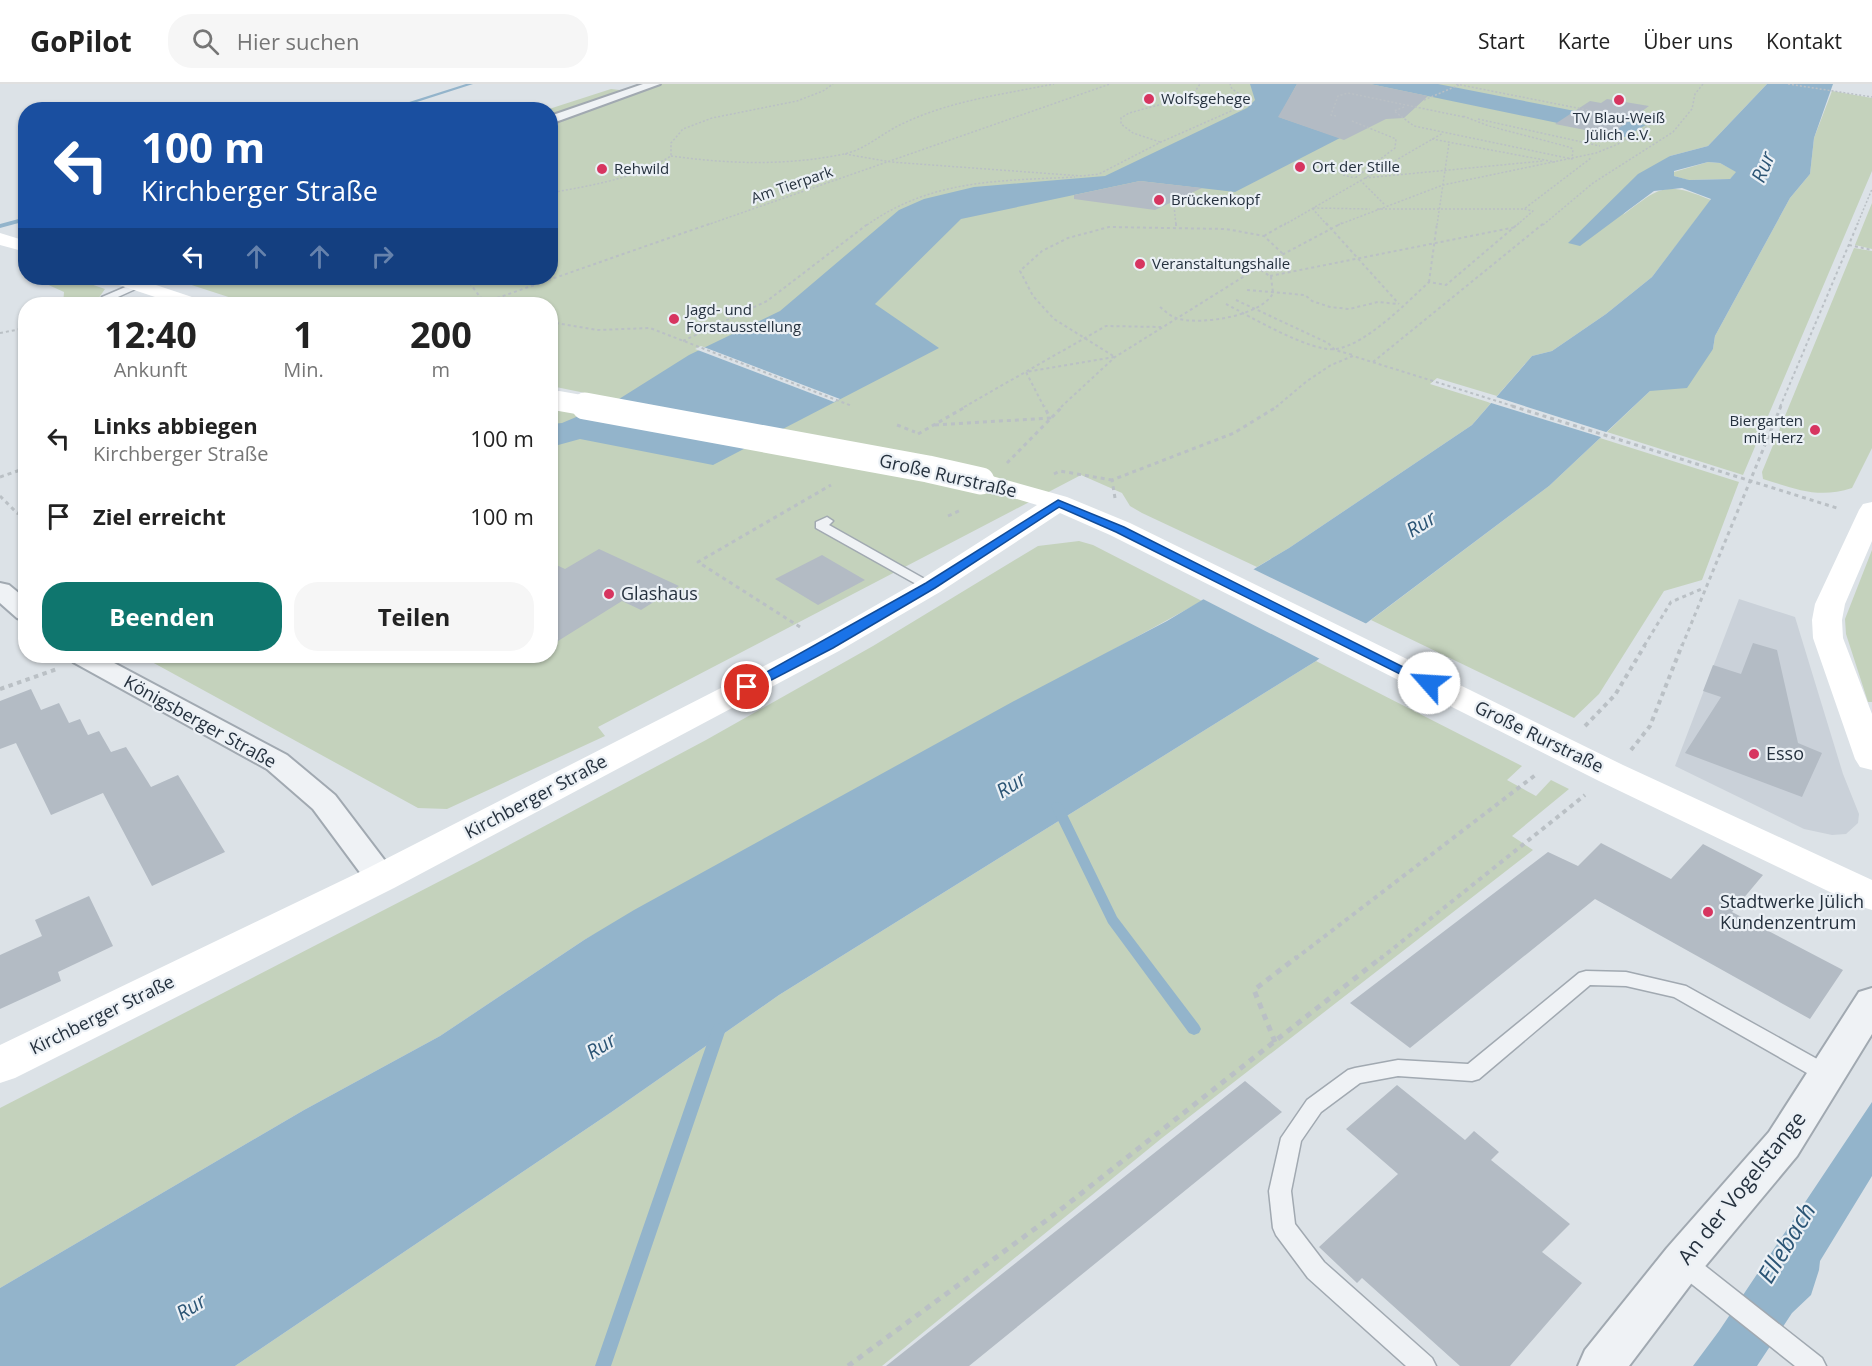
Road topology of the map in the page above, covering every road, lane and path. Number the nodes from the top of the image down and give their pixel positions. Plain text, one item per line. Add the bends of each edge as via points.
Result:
1 (654, 84) edge
2 (833, 84) edge
3 (1054, 84) edge
4 (1110, 84) edge
5 (1200, 84) edge
6 (1230, 84) edge
7 (1702, 84) edge
8 (1788, 84) edge
9 (1458, 85) edge
10 (1871, 96) edge
11 (1424, 100) dead end
12 (1404, 107) dead end
13 (1336, 116) dead end
14 (1463, 116) junction
15 (558, 117) edge
16 (1352, 121) dead end
17 (1444, 132) junction
18 (1431, 139) junction
19 (1161, 142) junction
20 (1613, 142) dead end
21 (1449, 143) junction
22 (1618, 144) junction
23 (1600, 146) dead end
24 (845, 154) junction
25 (671, 156) junction
26 (1591, 158) dead end
27 (1572, 159) junction
28 (1543, 161) junction
29 (891, 162) junction
30 (1561, 162) junction
31 (1297, 165) dead end
32 (1304, 166) dead end
33 (1444, 171) junction
34 (1343, 175) dead end
35 (1082, 176) junction
36 (1355, 178) junction
37 (1362, 179) junction
38 (1443, 185) junction
39 (1872, 189) edge
40 (558, 191) edge
41 (1384, 204) junction
42 (1174, 206) dead end
43 (1312, 208) junction
44 (1373, 209) junction
45 (1524, 209) junction
46 (1438, 210) junction
47 (1176, 226) junction
48 (1517, 227) junction
49 (1330, 228) junction
50 (1264, 236) junction
51 (0, 239) edge
52 (1435, 243) junction
53 (18, 245) edge
54 (1849, 245) junction
55 (1872, 250) edge
56 (1283, 254) junction
57 (1358, 258) junction
58 (1239, 265) dead end
59 (1259, 267) junction
60 (1270, 276) junction
61 (558, 277) edge
62 (1430, 282) junction
63 (137, 285) joint
64 (470, 285) edge
65 (535, 285) edge
66 (1247, 290) dead end
67 (1275, 291) junction
68 (108, 297) edge
69 (173, 297) edge
70 (480, 297) edge
71 (500, 297) edge
72 (1236, 300) dead end
73 (1226, 304) dead end
74 (1399, 304) junction
75 (1404, 305) junction
76 (1160, 307) dead end
77 (1254, 308) junction
78 (1242, 313) junction
79 (1175, 318) junction
80 (558, 324) edge
81 (18, 330) edge
82 (0, 333) edge
83 (683, 341) junction
84 (1335, 350) junction
85 (1353, 356) junction
86 (1115, 357) junction
87 (1373, 362) junction
88 (558, 401) edge
89 (852, 406) dead end
90 (1050, 418) junction
91 (897, 425) dead end
92 (935, 425) dead end
93 (919, 433) dead end
94 (18, 471) edge
95 (0, 477) edge
96 (986, 482) junction
97 (1750, 482) junction
98 (0, 496) edge
99 (1114, 498) dead end
100 (1058, 503) junction
101 (18, 513) edge
102 (1870, 514) edge
103 (827, 521) dead end
104 (930, 586) junction
105 (1705, 587) junction
106 (0, 590) edge
107 (18, 606) edge
108 (68, 663) edge
109 (95, 663) edge
110 (0, 689) edge
111 (1862, 708) edge
112 (1583, 728) dead end
113 (1872, 759) edge
114 (1538, 773) dead end
115 (1611, 773) junction
116 (381, 878) junction
117 (1872, 896) edge
118 (1872, 1002) edge
119 (1275, 1042) junction
120 (0, 1065) edge
121 (1828, 1075) junction
122 (1682, 1262) junction
123 (1808, 1360) edge
124 (848, 1366) edge
125 (1424, 1366) edge
126 (1601, 1366) edge

1 - 15 street
2 - 25 path via 797,101 712,118 683,129 670,143
3 - 24 path via 958,104 903,123 876,142
4 - 29 path, Am Tierpark
5 - 19 path via 1192,96 1121,118 1121,124 1133,133
6 - 19 path via 1249,100 1247,104
7 - 87 path via 1692,109 1673,132 1593,183
8 - 10 path
9 - 11 path
9 - 22 path via 1653,123
12 - 17 path via 1394,111 1414,126
13 - 14 path via 1331,115 1338,96 1348,93
14 - 23 path
14 - 27 path via 1569,147 1573,149
16 - 36 path via 1396,139 1395,148
17 - 18 path
17 - 27 path
18 - 21 path
18 - 37 path
19 - 35 path via 1099,174
20 - 22 path
21 - 28 path
21 - 33 path
22 - 27 path
24 - 25 path via 762,164
24 - 29 path
25 - 40 path via 656,167 618,180
26 - 45 path
27 - 30 path
28 - 30 path
28 - 33 path
29 - 35 path
29 - 61 path, Am Tierpark
30 - 38 path
31 - 32 path
33 - 37 path
33 - 38 path
34 - 36 path
35 - 83 path via 971,184 916,196 885,211 778,294 738,318
36 - 37 path
37 - 41 path
37 - 43 path
38 - 41 path
38 - 46 path
39 - 54 path
41 - 44 path
42 - 47 path
43 - 44 path
43 - 49 path
43 - 50 path
44 - 46 path
44 - 49 path
45 - 46 path
45 - 48 path via 1533,211
46 - 52 path
47 - 50 path
47 - 86 path via 1109,227 1068,238 1042,251 1020,271 1033,296 1054,319
48 - 52 path
48 - 62 path via 1446,285
49 - 56 path
49 - 57 path
50 - 56 path
51 - 53 main road
52 - 57 path
52 - 62 path
54 - 55 path
54 - 97 path
56 - 59 path
57 - 60 path
57 - 74 path
58 - 59 path
59 - 60 path
59 - 79 path
60 - 67 path
62 - 75 path
63 - 68 lane
63 - 69 main road
64 - 70 path
65 - 71 path, Am Tierpark
66 - 67 path
67 - 74 path via 1305,295 1330,307 1349,309 1378,302
67 - 77 path via 1266,303
72 - 77 path
73 - 78 path
74 - 75 path
75 - 84 path via 1369,332
76 - 79 path
77 - 78 path
77 - 84 path
78 - 79 path via 1203,319
78 - 84 path via 1316,347
79 - 86 path
80 - 83 path via 577,328 650,328
81 - 82 path
83 - 89 path
84 - 85 path
85 - 87 path
85 - 99 path via 1331,365 1283,403 1233,433 1112,480
86 - 90 path
86 - 90 path via 1026,372
87 - 97 path
88 - 96 main road, Große Rurstraße, bridge
90 - 92 path
90 - 96 path
91 - 93 path
94 - 95 path
96 - 100 main road, Große Rurstraße
97 - 102 path
97 - 105 path
98 - 101 path
100 - 104 main road, Kirchberger Straße
100 - 115 main road, Große Rurstraße via 1088,514
102 - 111 main road via 1830,604 1827,620 1828,638
103 - 104 lane via 820,525
104 - 116 main road, Kirchberger Straße via 828,645
105 - 112 path via 1671,602 1615,695
105 - 115 path via 1650,726
106 - 107 street
108 - 110 path
109 - 116 street, Königsberger Straße via 277,762 324,802
111 - 113 main road
114 - 119 path via 1254,990
115 - 117 main road, Große Rurstraße
115 - 119 path
116 - 120 main road, Kirchberger Straße
118 - 121 street, An der Vogelstange
119 - 124 path via 1054,1214
121 - 122 street, An der Vogelstange via 1783,1144
121 - 125 lane via 1679,991 1626,979 1586,978 1472,1073 1398,1068 1355,1076 1314,1106 1291,1138 1280,1191 1284,1228 1316,1270
122 - 123 lane
122 - 126 street, An der Vogelstange

